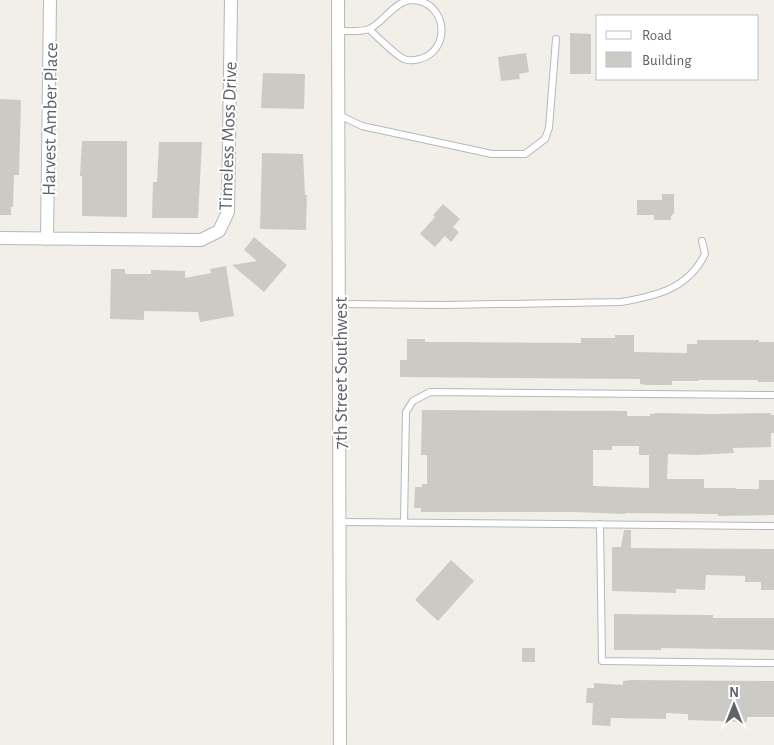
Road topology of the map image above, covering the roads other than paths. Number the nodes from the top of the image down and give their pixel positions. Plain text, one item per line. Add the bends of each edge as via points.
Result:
1 (50, 0) edge
2 (231, 0) edge
3 (338, 0) edge
4 (369, 29) junction
5 (338, 31) junction
6 (556, 39) dead end
7 (339, 115) junction
8 (0, 238) edge
9 (47, 239) junction
10 (702, 240) dead end
11 (340, 304) junction
12 (774, 395) edge
13 (340, 522) junction
14 (404, 522) junction
15 (600, 524) junction
16 (774, 526) edge
17 (774, 663) edge
18 (340, 745) edge

1 - 9 street, Harvest Amber Place
2 - 9 street, Timeless Moss Drive via 228,212 219,230 201,240
3 - 5 street, 7th Street Southwest
4 - 4 lane via 402,3 413,0 430,6 439,16 442,30 440,42 429,56 405,59
4 - 5 lane
5 - 7 street, 7th Street Southwest
6 - 7 lane via 549,128 545,139 525,154 492,154 362,126
7 - 11 street, 7th Street Southwest
8 - 9 street, Timeless Moss Drive
10 - 11 lane via 705,254 699,266 676,287 648,298 621,302
11 - 13 street, 7th Street Southwest
12 - 14 lane via 430,392 414,401 406,412
13 - 14 lane
13 - 18 street, 7th Street Southwest
14 - 15 lane
15 - 16 lane
15 - 17 lane via 602,661

